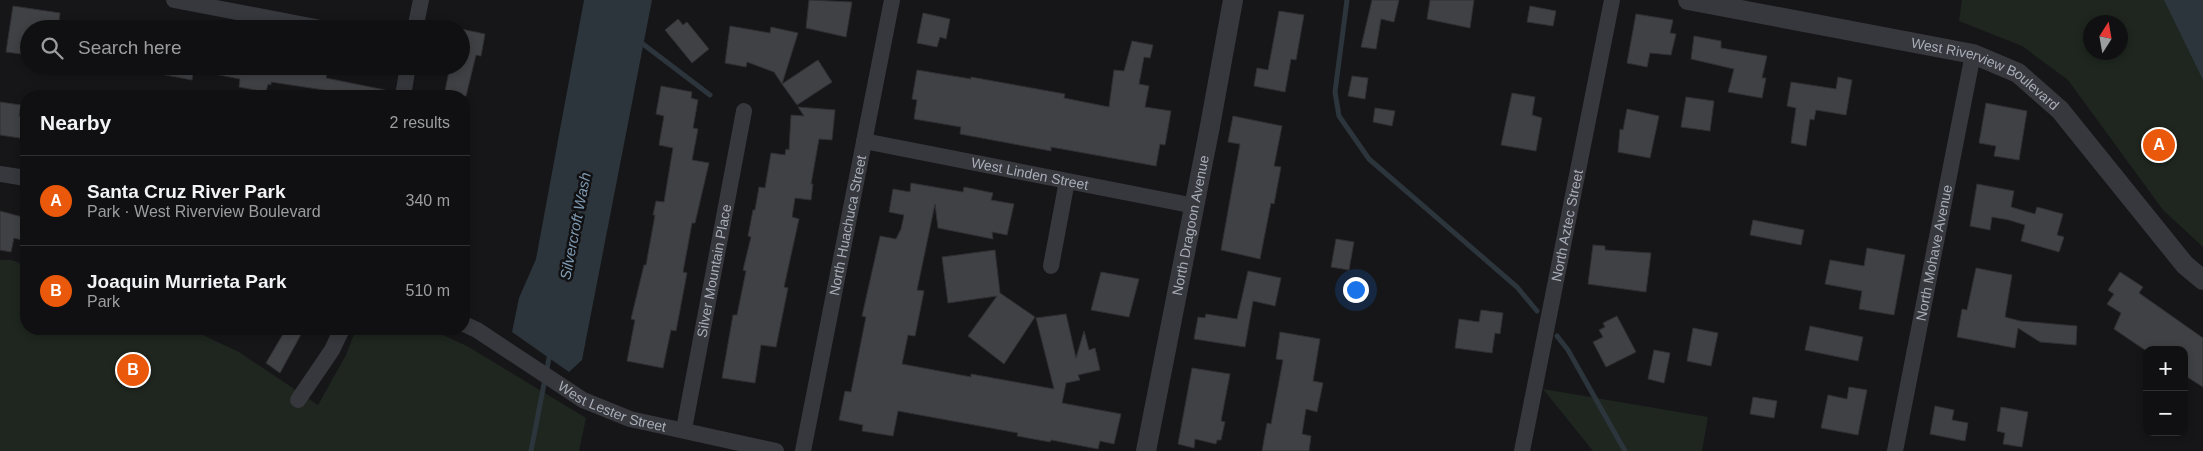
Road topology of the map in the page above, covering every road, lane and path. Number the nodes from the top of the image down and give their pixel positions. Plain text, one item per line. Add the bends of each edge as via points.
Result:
1 (174, 0) edge
2 (420, 0) edge
3 (892, 0) edge
4 (1233, 0) edge
5 (1612, 0) edge
6 (1688, 0) edge
7 (279, 20) edge
8 (417, 20) edge
9 (1973, 54) junction
10 (406, 75) edge
11 (404, 90) edge
12 (744, 111) dead end
13 (864, 141) junction
14 (0, 174) edge
15 (20, 177) edge
16 (1067, 181) junction
17 (1195, 206) junction
18 (1051, 266) dead end
19 (2203, 280) edge
20 (470, 327) edge
21 (339, 335) edge
22 (298, 400) dead end
23 (684, 429) junction
24 (776, 451) edge
25 (804, 451) edge
26 (1146, 451) edge
27 (1522, 451) edge
28 (1895, 451) edge

1 - 7 street
2 - 8 street
3 - 13 street, North Huachuca Street
4 - 17 street, North Dragoon Avenue
5 - 27 street, North Aztec Street
6 - 9 street, West Riverview Boulevard
9 - 19 street, West Riverview Boulevard via 2018,73 2060,110 2185,265
9 - 28 street, North Mohave Avenue
10 - 11 street
12 - 23 street, Silver Mountain Place
13 - 16 street, West Linden Street
13 - 25 street, North Huachuca Street
14 - 15 street
16 - 17 street, West Linden Street
16 - 18 street
17 - 26 street, North Dragoon Avenue
20 - 23 street, West Lester Street via 583,400 630,419
21 - 22 street
23 - 24 street, West Lester Street

